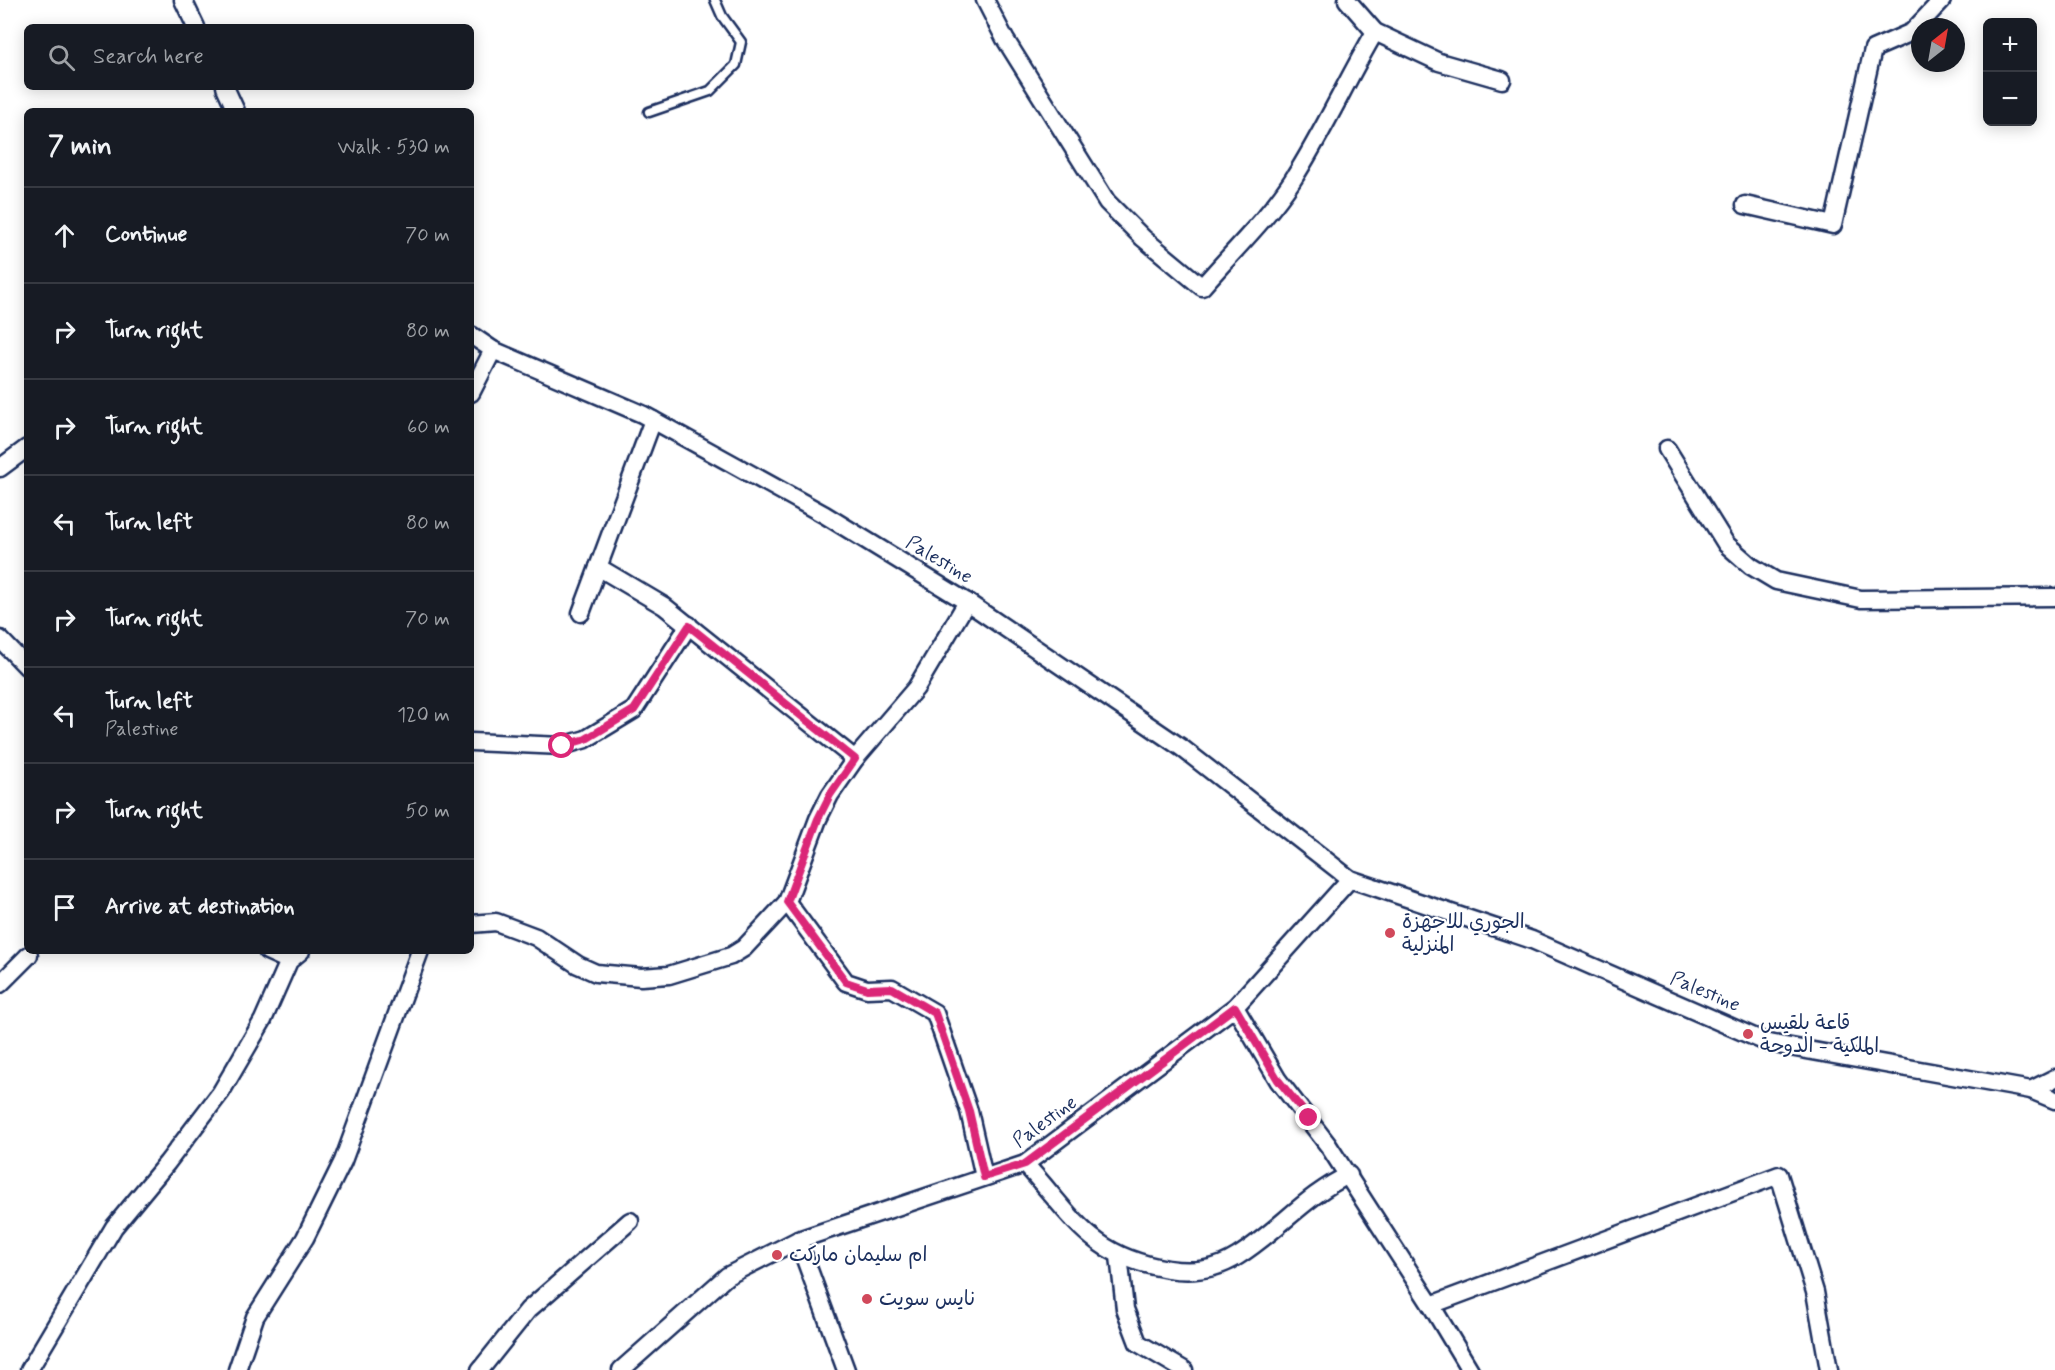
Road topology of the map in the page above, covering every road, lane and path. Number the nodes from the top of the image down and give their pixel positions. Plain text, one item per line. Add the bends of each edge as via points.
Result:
1 (183, 0) edge
2 (715, 0) edge
3 (986, 0) edge
4 (1347, 0) edge
5 (1942, 0) edge
6 (195, 24) edge
7 (1375, 32) junction
8 (1502, 80) dead end
9 (226, 90) edge
10 (235, 108) edge
11 (649, 112) dead end
12 (1745, 205) dead end
13 (474, 337) edge
14 (493, 350) junction
15 (474, 387) edge
16 (653, 420) junction
17 (1667, 449) dead end
18 (24, 450) edge
19 (0, 468) edge
20 (598, 567) junction
21 (2055, 597) edge
22 (967, 602) junction
23 (581, 613) dead end
24 (689, 626) junction
25 (0, 639) edge
26 (24, 664) edge
27 (474, 742) edge
28 (855, 759) junction
29 (1350, 879) junction
30 (787, 902) junction
31 (474, 924) edge
32 (419, 954) edge
33 (29, 955) dead end
34 (295, 956) edge
35 (0, 984) edge
36 (1235, 1007) junction
37 (2055, 1078) edge
38 (2031, 1090) junction
39 (2055, 1100) edge
40 (1025, 1164) junction
41 (1349, 1175) junction
42 (984, 1177) junction
43 (630, 1221) dead end
44 (798, 1240) junction
45 (1119, 1256) junction
46 (1431, 1305) junction
47 (29, 1370) edge
48 (237, 1370) edge
49 (480, 1370) edge
50 (621, 1370) edge
51 (846, 1370) edge
52 (1184, 1370) edge
53 (1470, 1370) edge
54 (1829, 1370) edge

1 - 6 street
2 - 11 lane via 741,42 736,65 710,91
3 - 7 street via 1005,39 1107,202 1202,287 1291,182
4 - 7 street
5 - 12 street via 1912,32 1873,49 1833,225
7 - 8 street via 1440,62
9 - 10 street
13 - 14 street, Palestine
14 - 15 street
14 - 16 street, Palestine
16 - 20 street
16 - 22 street, Palestine via 825,515
17 - 21 street via 1726,543 1751,566 1776,581 1861,599
18 - 19 street
20 - 23 street
20 - 24 street via 664,606
22 - 28 street via 916,688
22 - 29 street, Palestine via 1182,748
24 - 27 street via 634,710 586,739 562,746
24 - 28 street
25 - 26 street
28 - 30 street via 818,819
29 - 36 street, Palestine
29 - 38 street, Palestine via 1532,940 1768,1043
30 - 31 street via 744,948 731,956 669,975 641,977 596,973 536,937 496,922
30 - 42 street via 846,982 867,989 892,988 935,1013 969,1111
32 - 48 street via 343,1161 305,1238 255,1317
33 - 35 street
34 - 47 street via 221,1092 114,1227
36 - 40 street, Palestine
36 - 41 street via 1278,1080
37 - 38 street
38 - 39 street, Palestine
40 - 42 street, Palestine
40 - 45 street via 1066,1215
41 - 45 street via 1331,1184 1237,1257 1215,1267 1194,1272
41 - 46 street
42 - 44 street, Palestine
43 - 49 street via 528,1310
44 - 50 street, Palestine via 727,1276
44 - 51 street
45 - 52 street via 1125,1309 1138,1343
46 - 53 street
46 - 54 street via 1779,1175 1815,1292

